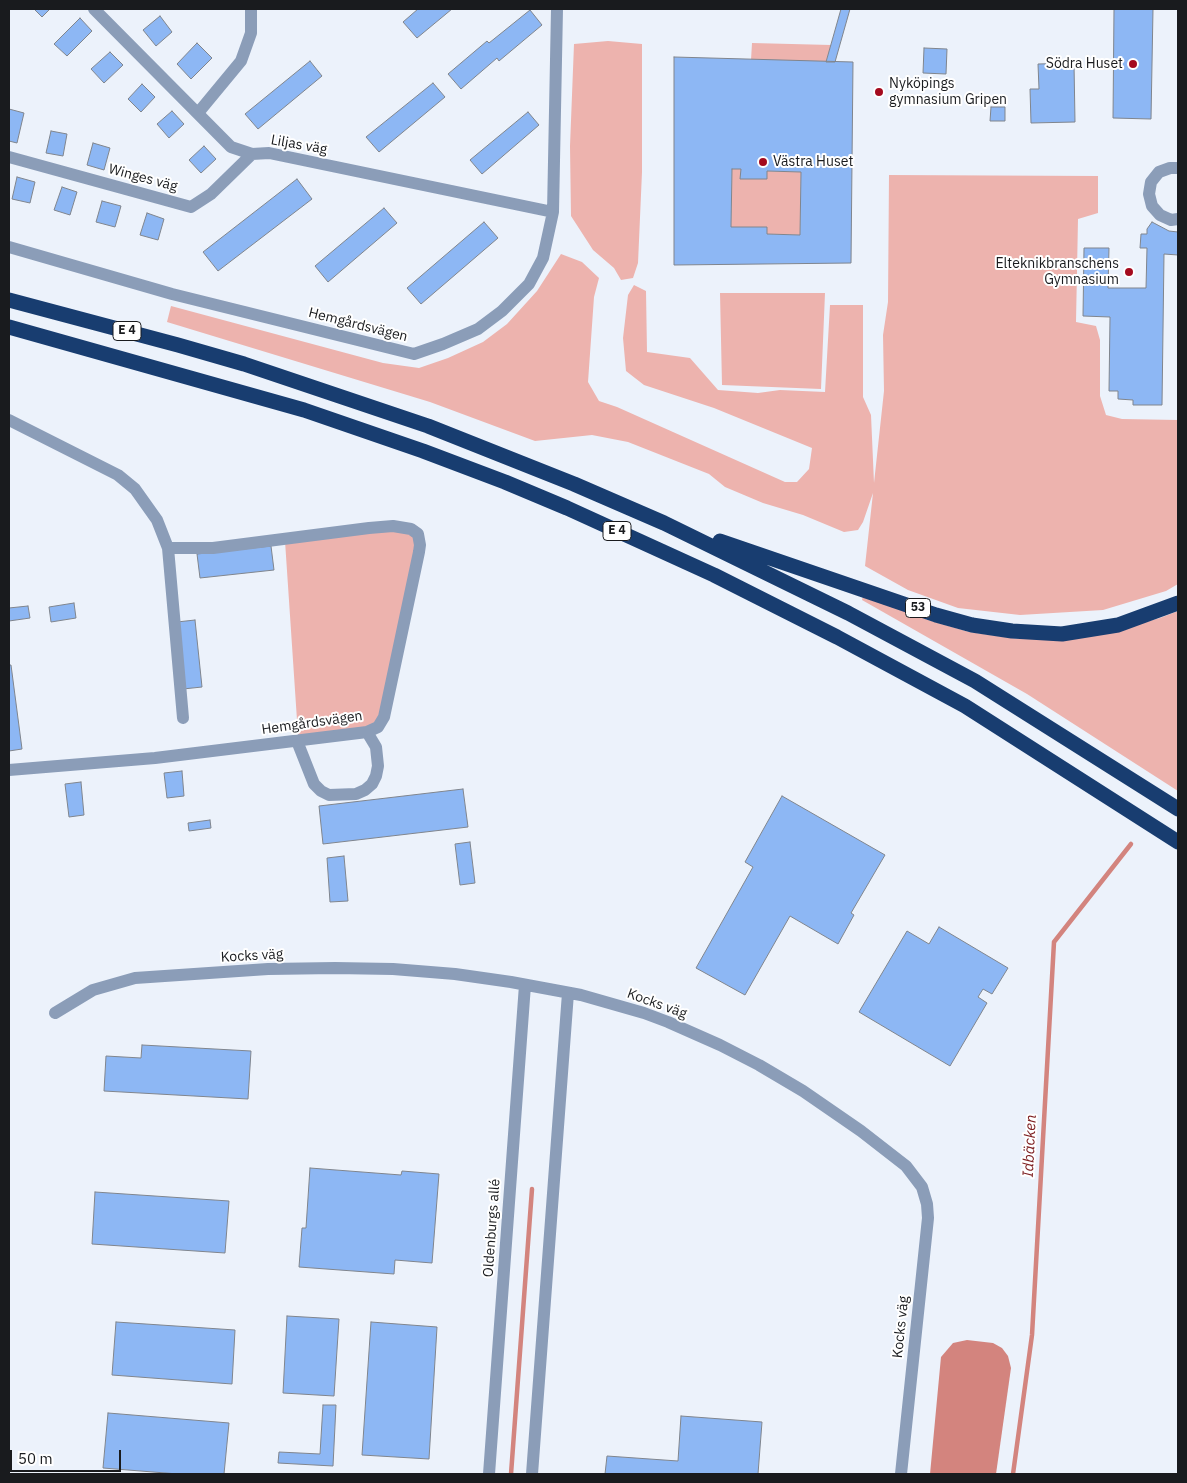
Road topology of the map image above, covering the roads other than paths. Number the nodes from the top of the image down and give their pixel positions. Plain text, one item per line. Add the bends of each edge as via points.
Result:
1 (94, 9) edge
2 (250, 9) edge
3 (557, 9) edge
4 (198, 113) junction
5 (252, 154) junction
6 (9, 157) edge
7 (1178, 168) edge
8 (553, 212) junction
9 (1178, 220) edge
10 (9, 247) edge
11 (9, 300) edge
12 (9, 327) edge
13 (9, 420) edge
14 (664, 523) junction
15 (168, 548) junction
16 (1178, 603) edge
17 (183, 718) dead end
18 (367, 732) junction
19 (298, 740) junction
20 (9, 770) edge
21 (1178, 809) edge
22 (1178, 842) edge
23 (525, 984) junction
24 (568, 993) junction
25 (55, 1013) dead end
26 (489, 1474) edge
27 (532, 1474) edge
28 (901, 1474) edge

1 - 4 street, Liljas väg
2 - 4 street via 251,33 241,62
3 - 8 street, Hemgårdsvägen
4 - 5 street, Liljas väg via 231,147
5 - 6 street, Winges väg via 211,194 191,207
5 - 8 street, Liljas väg via 269,154
7 - 9 street via 1159,172 1151,182 1148,194 1160,215
8 - 10 street, Hemgårdsvägen via 543,258 529,284 478,329 414,354 172,294
11 - 14 highway, E 4 via 178,344 428,426 515,459
12 - 22 highway, E 4 via 304,410 423,451 566,508 714,575 965,706
13 - 15 street via 118,475 135,489 157,520
14 - 16 highway, 53 via 972,625 1062,634 1118,624
14 - 21 highway, E 4 via 848,613 975,681
15 - 17 street
15 - 18 street, Hemgårdsvägen via 213,548 393,526 411,529 418,534 419,552 384,717 378,727
18 - 19 street, Hemgårdsvägen
18 - 19 street via 376,747 378,766 372,784 356,794 320,791 314,784
19 - 20 street, Hemgårdsvägen via 155,758
23 - 24 street, Kocks väg
23 - 25 street, Kocks väg via 393,969 268,969 135,978 93,990
23 - 26 street, Oldenburgs allé
24 - 27 street
24 - 28 street, Kocks väg via 652,1016 759,1065 861,1131 906,1166 915,1177 922,1188 928,1218

